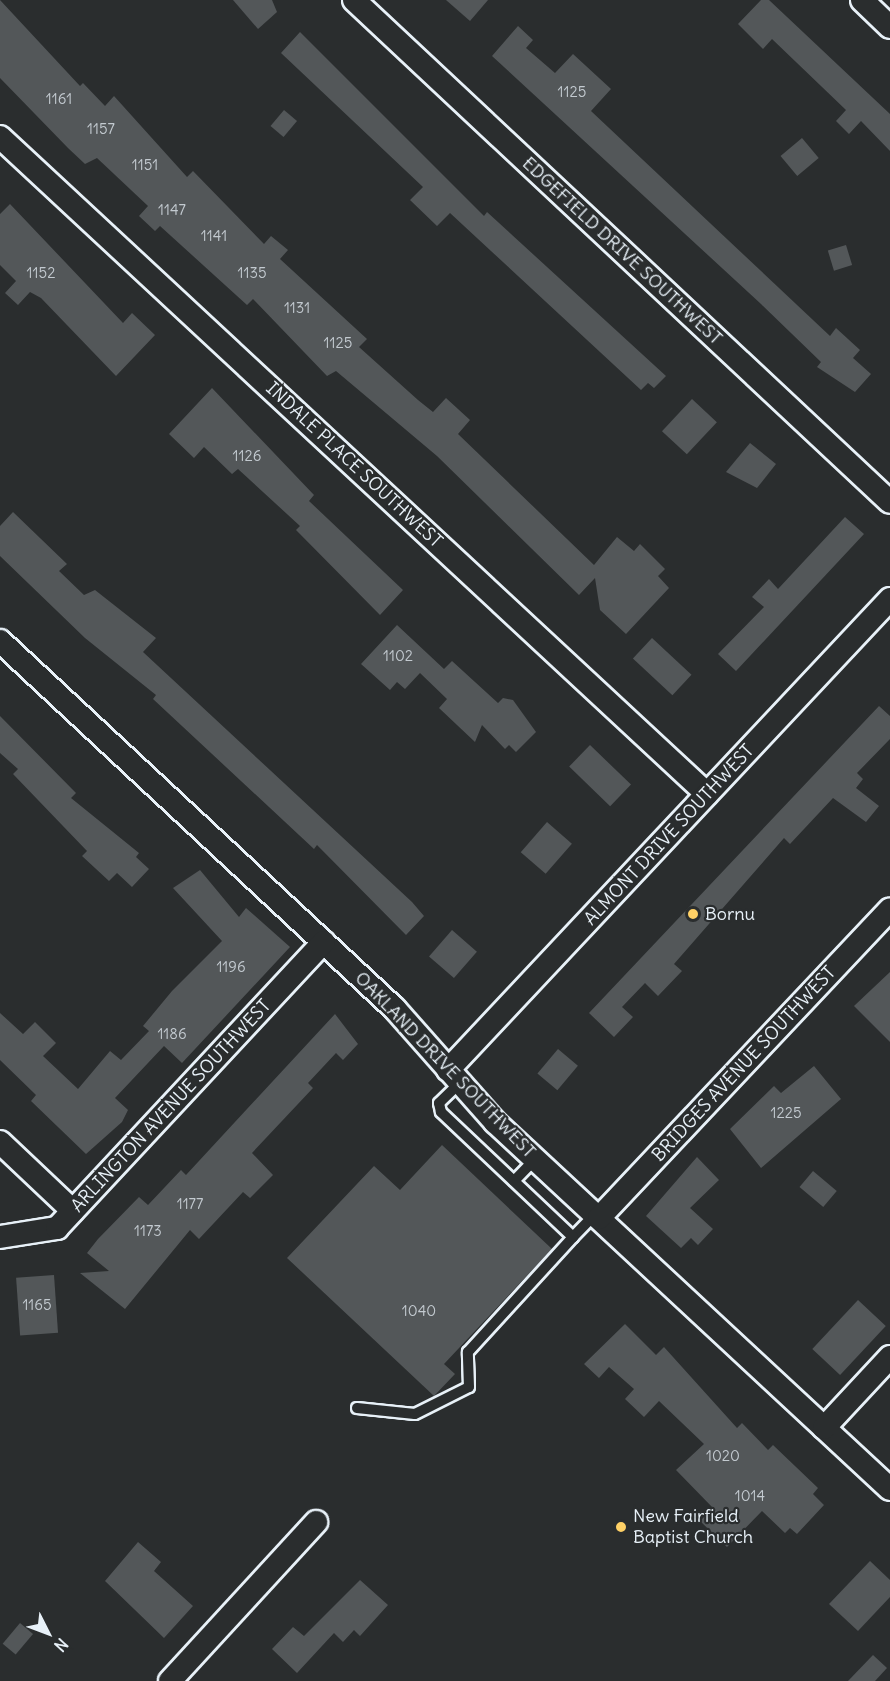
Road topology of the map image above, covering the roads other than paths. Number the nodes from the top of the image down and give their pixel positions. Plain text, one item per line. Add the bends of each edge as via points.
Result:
1 (354, 0) edge
2 (862, 0) edge
3 (890, 27) edge
4 (0, 137) edge
5 (890, 501) edge
6 (890, 599) edge
7 (0, 641) edge
8 (707, 794) junction
9 (890, 909) edge
10 (324, 942) junction
11 (454, 1076) junction
12 (0, 1142) edge
13 (535, 1159) junction
14 (514, 1181) junction
15 (73, 1211) junction
16 (596, 1217) junction
17 (0, 1237) edge
18 (573, 1237) junction
19 (890, 1357) edge
20 (357, 1408) dead end
21 (824, 1428) junction
22 (890, 1489) edge
23 (316, 1522) dead end
24 (170, 1681) edge

1 - 5 street, EDGEFIELD DRIVE SOUTHWEST
2 - 3 street
4 - 8 street, INDALE PLACE SOUTHWEST
6 - 8 street, ALMONT DRIVE SOUTHWEST
7 - 10 street, OAKLAND DRIVE SOUTHWEST
8 - 11 street, ALMONT DRIVE SOUTHWEST
9 - 16 street, BRIDGES AVENUE SOUTHWEST
10 - 11 street, OAKLAND DRIVE SOUTHWEST via 395,1009
10 - 15 street, ARLINGTON AVENUE SOUTHWEST
11 - 13 street, OAKLAND DRIVE SOUTHWEST
11 - 14 lane via 440,1103 441,1112
12 - 15 street
13 - 14 lane
13 - 16 street, OAKLAND DRIVE SOUTHWEST
14 - 18 lane
15 - 17 street, ARLINGTON AVENUE SOUTHWEST via 57,1228 39,1234
16 - 18 lane
16 - 21 street, OAKLAND DRIVE SOUTHWEST
18 - 20 lane via 468,1352 469,1387 415,1414
19 - 21 street
21 - 22 street, OAKLAND DRIVE SOUTHWEST
23 - 24 street

